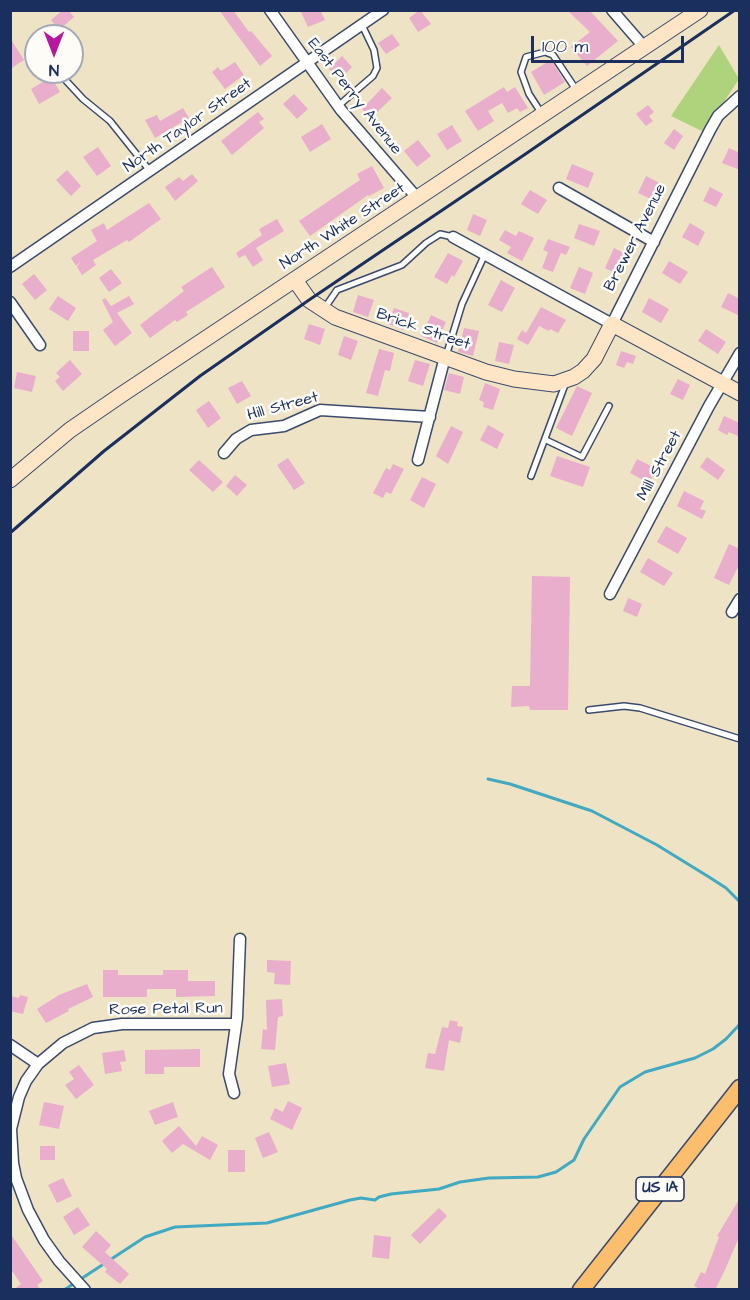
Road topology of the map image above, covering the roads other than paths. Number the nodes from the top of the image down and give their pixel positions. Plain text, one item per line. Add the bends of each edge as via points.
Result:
1 (270, 10) edge
2 (383, 10) edge
3 (612, 10) edge
4 (700, 10) edge
5 (362, 25) junction
6 (645, 48) junction
7 (306, 63) junction
8 (69, 84) edge
9 (578, 93) junction
10 (740, 96) edge
11 (338, 106) junction
12 (544, 116) junction
13 (150, 171) junction
14 (559, 188) dead end
15 (418, 200) junction
16 (453, 237) joint
17 (654, 242) junction
18 (485, 254) junction
19 (10, 267) edge
20 (295, 280) junction
21 (10, 303) edge
22 (323, 310) junction
23 (612, 324) junction
24 (40, 345) dead end
25 (740, 353) edge
26 (445, 357) junction
27 (561, 382) junction
28 (722, 384) junction
29 (740, 393) edge
30 (609, 406) dead end
31 (430, 417) junction
32 (546, 440) junction
33 (224, 453) dead end
34 (418, 460) dead end
35 (531, 476) dead end
36 (10, 480) edge
37 (610, 594) dead end
38 (740, 599) edge
39 (732, 612) dead end
40 (589, 710) dead end
41 (740, 739) edge
42 (240, 939) dead end
43 (236, 1024) junction
44 (10, 1045) edge
45 (38, 1064) junction
46 (740, 1088) edge
47 (234, 1093) dead end
48 (85, 1290) edge
49 (581, 1290) edge

1 - 7 street, East Perry Avenue
2 - 5 street, North Taylor Street
3 - 6 street
4 - 6 main road, North White Street
5 - 7 street, North Taylor Street
5 - 11 lane via 374,50 377,68
6 - 9 main road, North White Street
7 - 11 street, East Perry Avenue
7 - 13 street, North Taylor Street
8 - 13 lane via 110,121
9 - 12 main road, North White Street
9 - 12 lane via 553,55 545,52 526,57 521,72 529,94
10 - 17 street, Brewer Avenue via 718,116
11 - 15 street, East Perry Avenue
12 - 15 main road, North White Street
13 - 19 street, North Taylor Street
14 - 17 street
15 - 20 main road, North White Street
16 - 18 street
16 - 22 lane via 440,234 402,265 337,290
17 - 23 street, Brewer Avenue
18 - 23 street
18 - 26 lane via 462,304
20 - 22 main road, Brick Street via 309,300
20 - 36 main road, North White Street via 70,430
21 - 24 street
22 - 26 main road, Brick Street via 357,327
23 - 27 main road, Brewer Avenue via 594,359 583,371
23 - 28 main road
25 - 28 street, Mill Street
26 - 27 main road, Brick Street via 514,380
26 - 31 street
27 - 32 lane
28 - 29 main road
28 - 37 street, Mill Street
30 - 32 lane via 582,457
31 - 33 street, Hill Street via 320,410 284,426 251,430
31 - 34 street
32 - 35 lane
38 - 39 street
40 - 41 lane via 640,708
42 - 43 street
43 - 45 street, Rose Petal Run via 122,1024 93,1028 63,1043
43 - 47 street via 229,1074
44 - 45 street
45 - 48 street, Rose Petal Run via 26,1081 14,1112 13,1163 24,1202 39,1233
46 - 49 main road, US 1A

